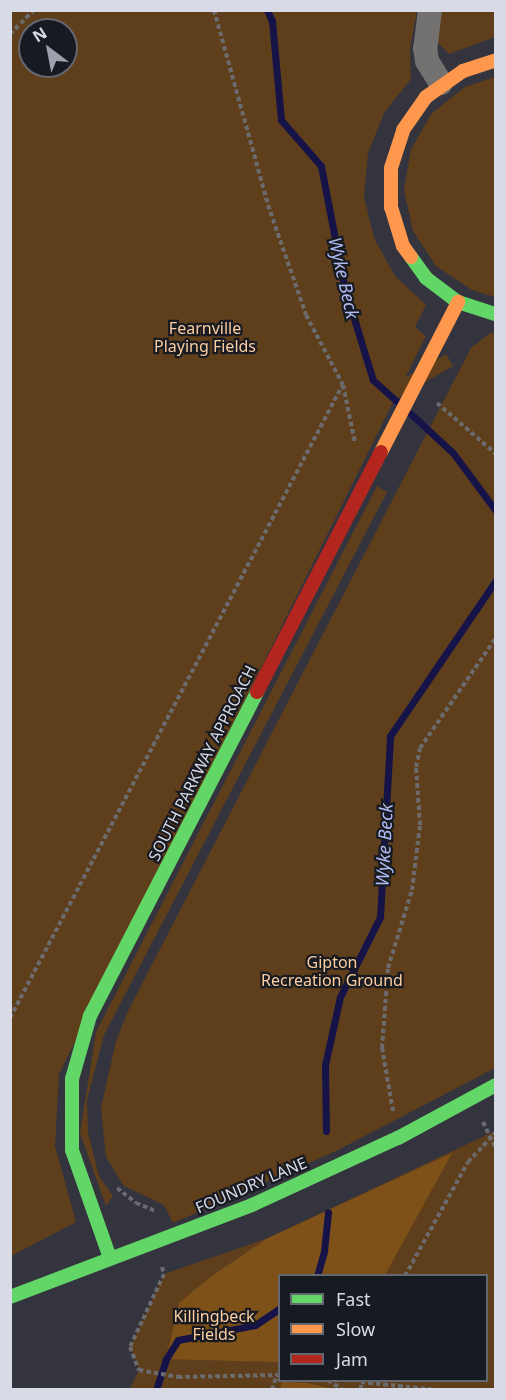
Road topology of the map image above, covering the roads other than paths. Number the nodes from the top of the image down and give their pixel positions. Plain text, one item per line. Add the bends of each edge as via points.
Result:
1 (430, 10) edge
2 (495, 60) edge
3 (441, 83) junction
4 (458, 302) junction
5 (495, 314) edge
6 (495, 1085) edge
7 (110, 1258) junction
8 (10, 1297) edge

1 - 3 street via 425,48 427,61
2 - 3 street
3 - 4 street via 403,130 391,168 391,207 403,246 426,278
4 - 5 street
4 - 7 street, SOUTH PARKWAY APPROACH via 90,1016 72,1079 72,1150
6 - 7 street, FOUNDRY LANE via 398,1138 252,1205
7 - 8 street, FOUNDRY LANE

